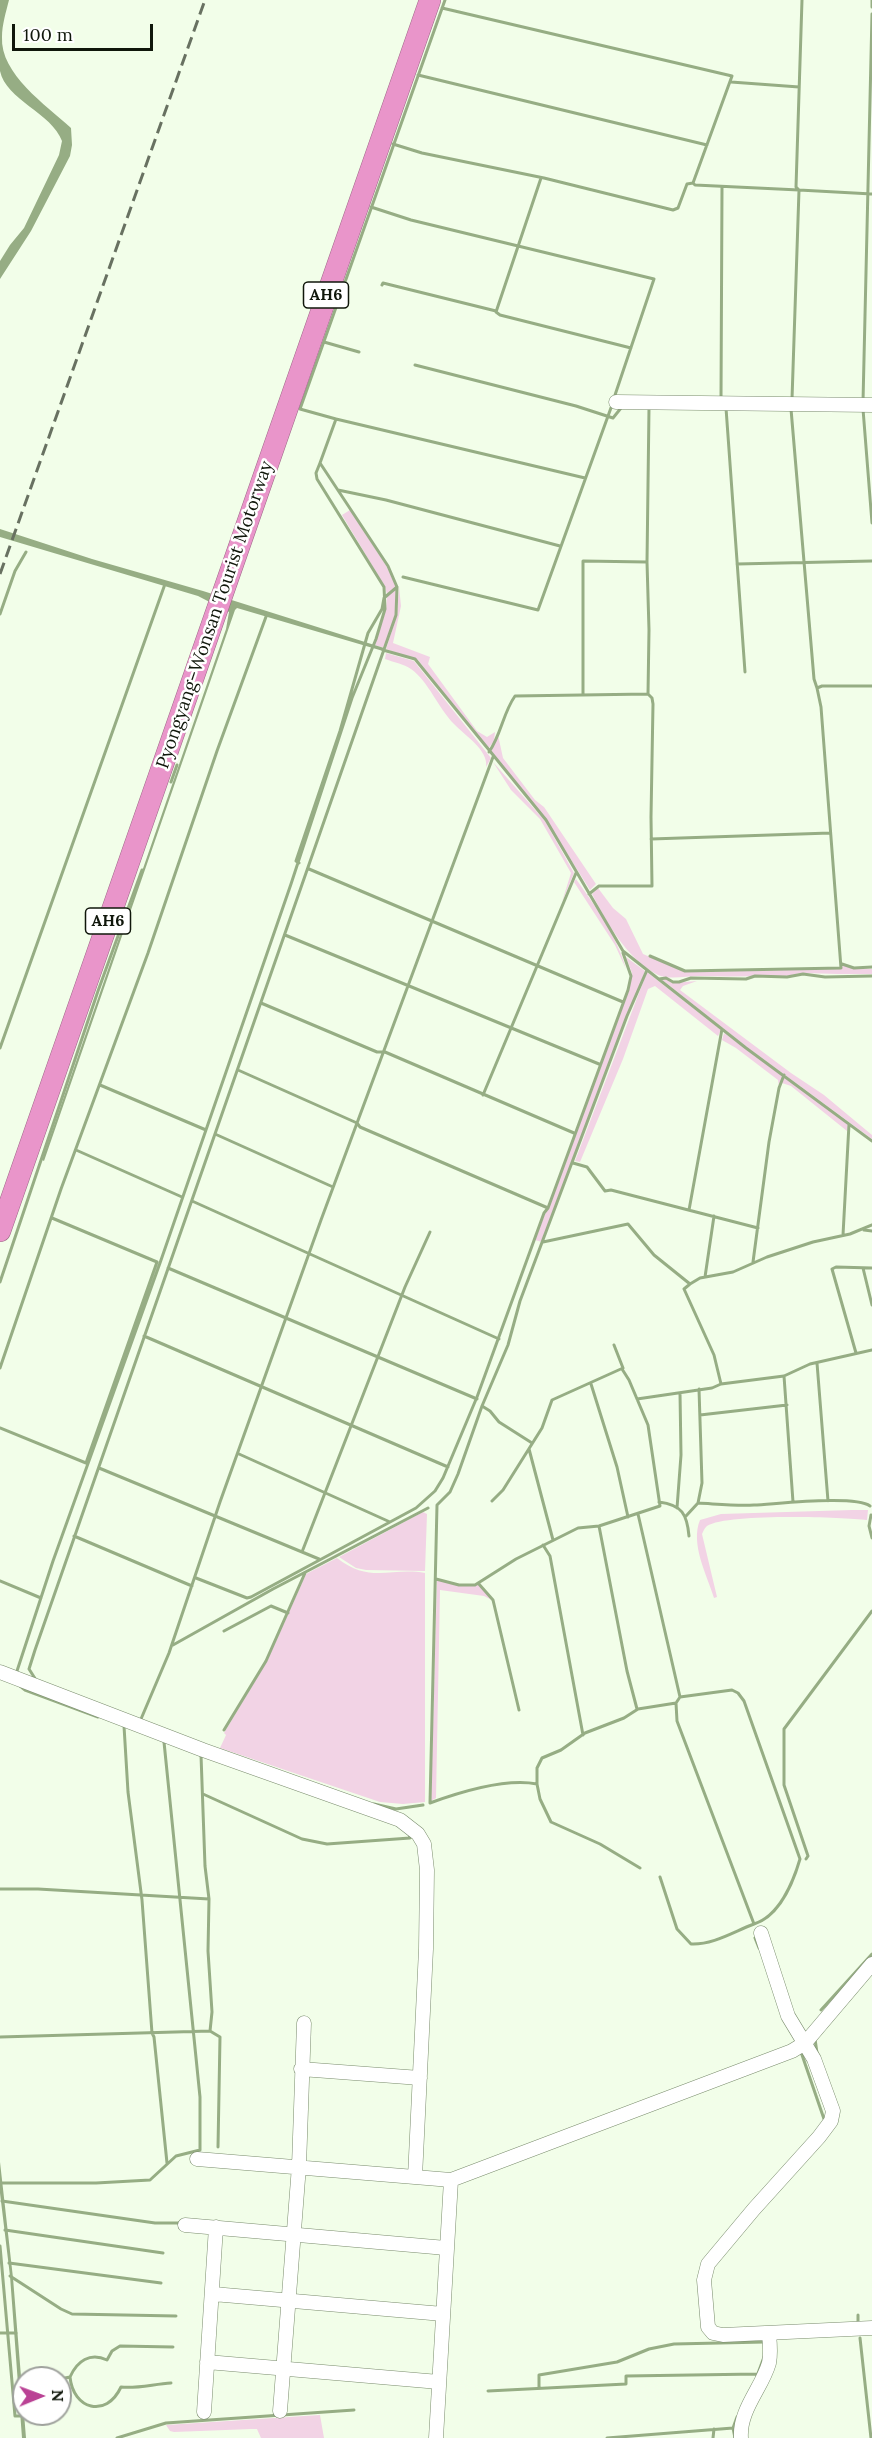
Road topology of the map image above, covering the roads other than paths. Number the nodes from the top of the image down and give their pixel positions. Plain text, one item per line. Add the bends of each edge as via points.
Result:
1 (420, 0) edge
2 (430, 0) edge
3 (616, 402) dead end
4 (872, 405) edge
5 (219, 589) junction
6 (212, 611) junction
7 (0, 1196) edge
8 (0, 1231) edge
9 (0, 1672) edge
10 (761, 1933) dead end
11 (872, 1964) edge
12 (304, 2023) dead end
13 (805, 2043) junction
14 (301, 2069) junction
15 (420, 2078) junction
16 (197, 2159) dead end
17 (299, 2166) junction
18 (415, 2177) junction
19 (451, 2180) junction
20 (185, 2225) dead end
21 (216, 2227) junction
22 (293, 2234) junction
23 (446, 2248) junction
24 (213, 2294) junction
25 (288, 2300) junction
26 (442, 2314) junction
27 (872, 2328) edge
28 (769, 2334) junction
29 (207, 2362) junction
30 (283, 2368) junction
31 (439, 2382) junction
32 (280, 2410) dead end
33 (204, 2412) dead end
34 (436, 2438) edge
35 (741, 2438) edge

1 - 5 highway
2 - 5 highway, Pyongyang–Wonsan Tourist Motorway / AH6
3 - 4 street
5 - 6 highway, Pyongyang–Wonsan Tourist Motorway / AH6
6 - 7 highway
6 - 8 highway, Pyongyang–Wonsan Tourist Motorway / AH6
9 - 15 street via 410,1826 423,1844 427,1870
10 - 13 street via 788,2016
11 - 13 street
12 - 14 street
13 - 19 street
13 - 28 street via 833,2111 831,2121 708,2264 704,2280 710,2331 718,2335
14 - 15 street
14 - 17 street
15 - 18 street
16 - 17 street
17 - 18 street
17 - 22 street
18 - 19 street
19 - 23 street
20 - 21 street
21 - 22 street
21 - 24 street
22 - 23 street
22 - 25 street
23 - 26 street
24 - 25 street
24 - 29 street
25 - 26 street
25 - 30 street
26 - 31 street
27 - 28 street
28 - 35 street via 768,2366 742,2421
29 - 30 street
29 - 33 street
30 - 31 street
30 - 32 street
31 - 34 street

